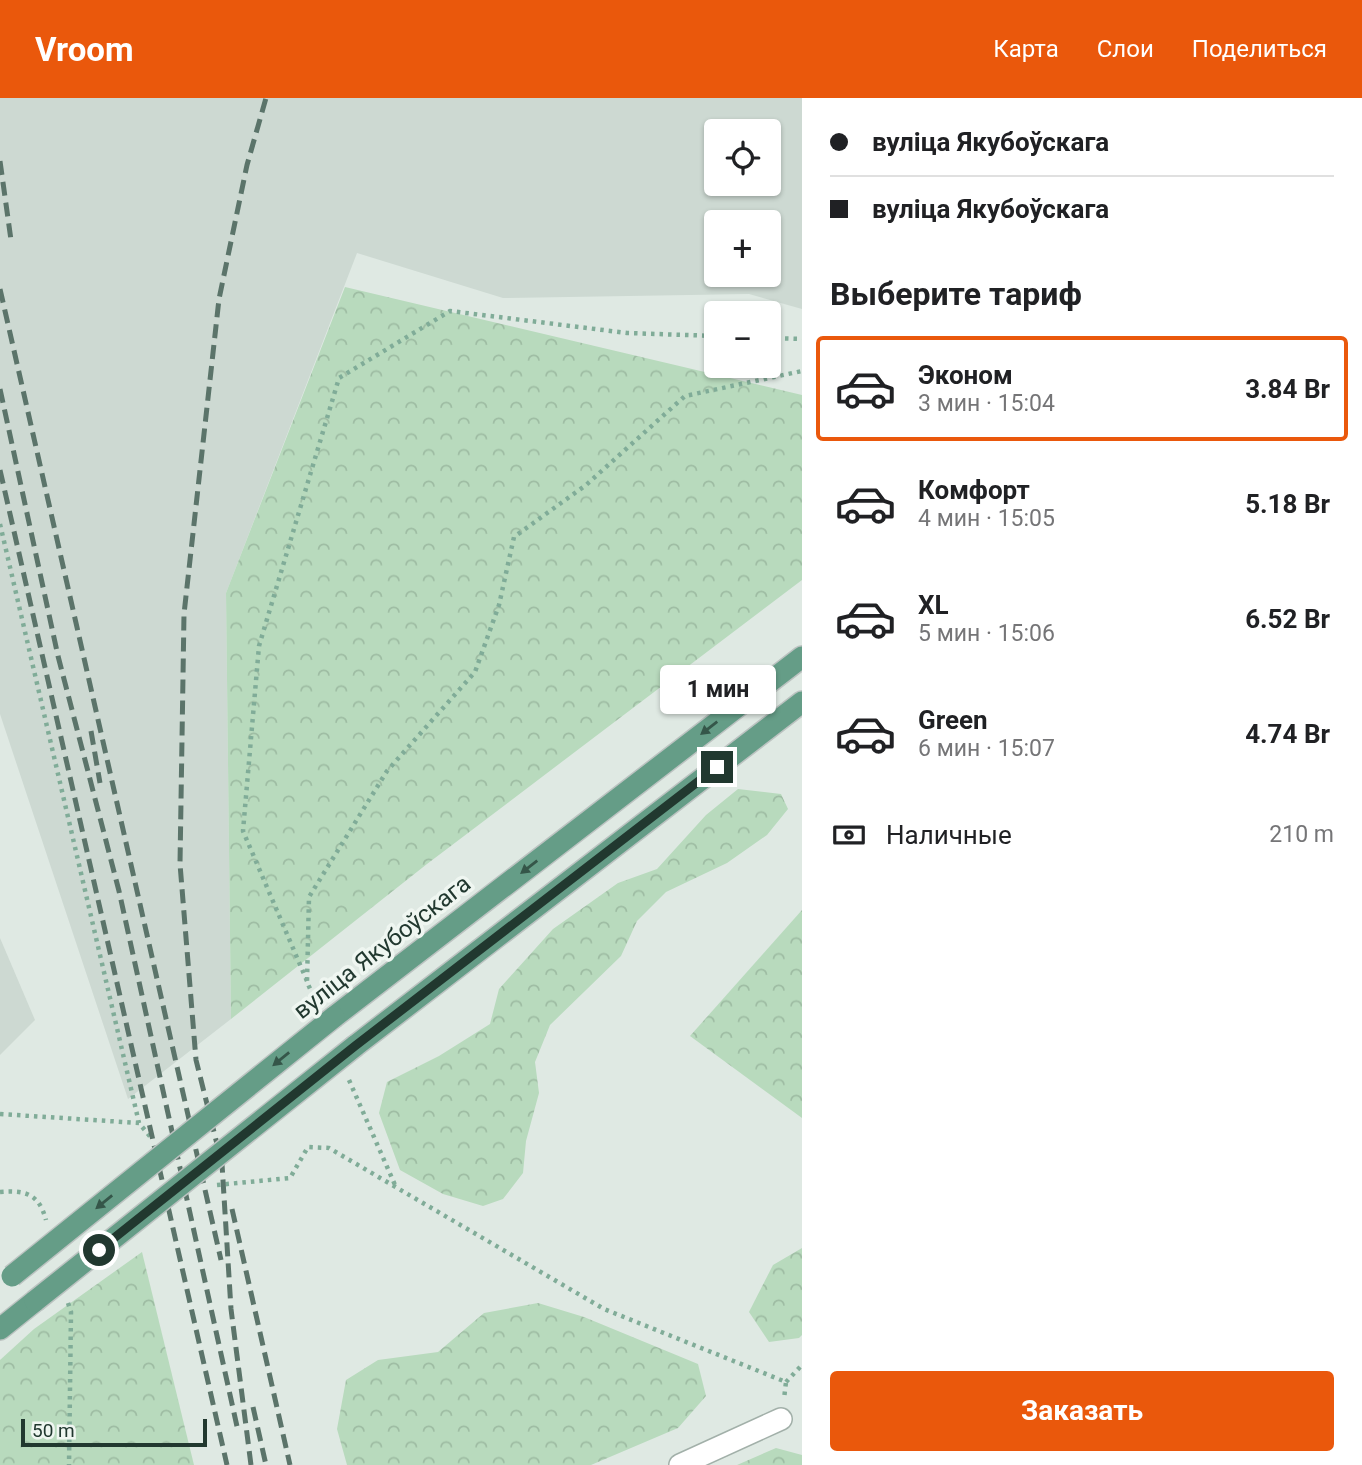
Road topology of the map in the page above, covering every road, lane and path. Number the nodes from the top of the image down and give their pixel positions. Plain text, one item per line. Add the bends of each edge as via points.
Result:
1 (704, 336) edge
2 (781, 338) edge
3 (802, 339) edge
4 (802, 371) edge
5 (0, 524) edge
6 (802, 657) edge
7 (802, 702) edge
8 (307, 982) junction
9 (326, 1012) junction
10 (345, 1071) dead end
11 (139, 1122) dead end
12 (308, 1147) dead end
13 (395, 1185) junction
14 (6, 1280) edge
15 (0, 1329) edge
16 (802, 1365) edge
17 (786, 1382) junction
18 (781, 1419) joint
19 (680, 1465) edge

1 - 8 path via 627,333 450,311 339,378 259,646 243,831
2 - 3 path
4 - 8 path via 685,396 586,485 514,537 499,605 475,672 387,771 309,897
5 - 11 path
6 -> 9 main road, вуліца Якубоўскага
7 - 15 main road, bridge via 355,1046
8 - 9 path
9 -> 14 main road, вуліца Якубоўскага, bridge
10 - 13 path
12 - 13 path via 329,1148
13 - 17 path via 604,1309
16 - 17 path
17 - 18 path
18 - 19 street

